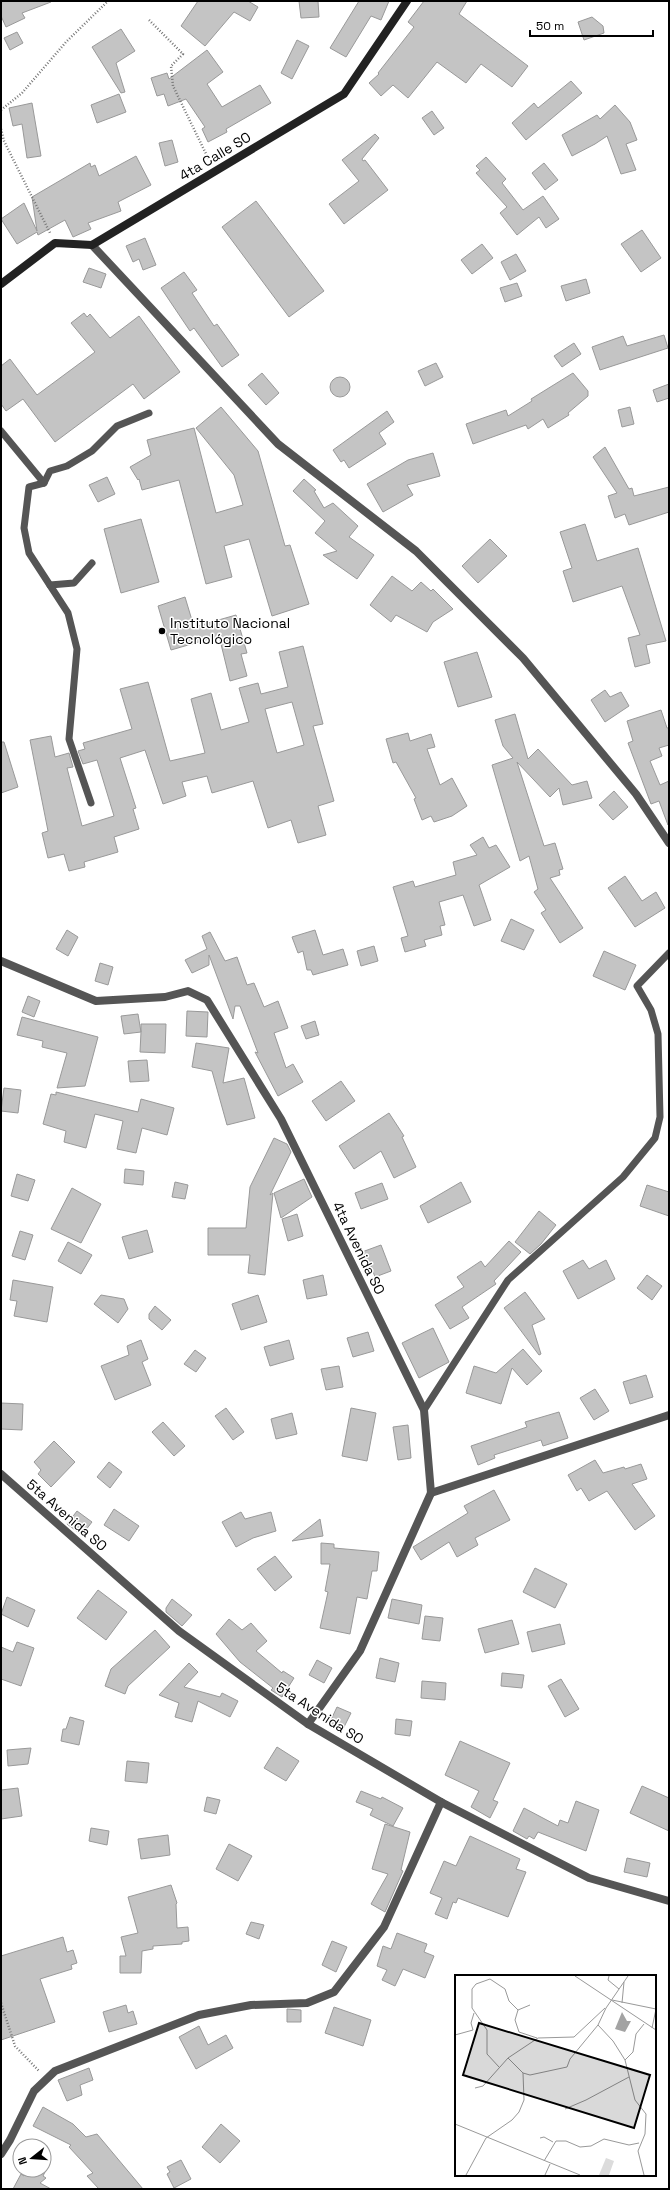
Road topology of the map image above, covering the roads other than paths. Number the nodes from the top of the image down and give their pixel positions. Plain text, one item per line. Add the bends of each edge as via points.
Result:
1 (407, 1) edge
2 (92, 245) junction
3 (1, 284) edge
4 (149, 413) dead end
5 (1, 430) edge
6 (44, 483) junction
7 (92, 563) dead end
8 (50, 585) junction
9 (91, 803) dead end
10 (669, 843) edge
11 (669, 952) edge
12 (1, 962) edge
13 (424, 1410) junction
14 (669, 1415) edge
15 (1, 1474) edge
16 (431, 1493) junction
17 (308, 1724) junction
18 (441, 1802) junction
19 (669, 1901) edge
20 (1, 2154) edge

1 - 2 street, 4ta Calle SO via 344,94
2 - 3 street via 55,244
2 - 10 street via 278,444 416,551 523,658 636,794
4 - 6 lane via 117,426 92,451 67,466 50,471
5 - 6 lane
6 - 8 lane via 29,487 24,528 29,553
7 - 8 lane via 74,583
8 - 9 lane via 68,613 77,650 70,739
11 - 13 lane via 637,986 651,1010 658,1034 660,1117 655,1138 623,1177 508,1280
12 - 13 street, 4ta Avenida SO via 96,1002 166,997 188,992 207,1000 281,1119
13 - 16 street, 4ta Avenida SO
14 - 16 street
15 - 17 street, 5ta Avenida SO via 179,1631
16 - 17 street via 360,1651
17 - 18 street, 5ta Avenida SO
18 - 19 street, 5ta Avenida SO via 589,1878
18 - 20 street via 384,1927 334,1992 307,2003 251,2005 199,2015 55,2071 34,2091

